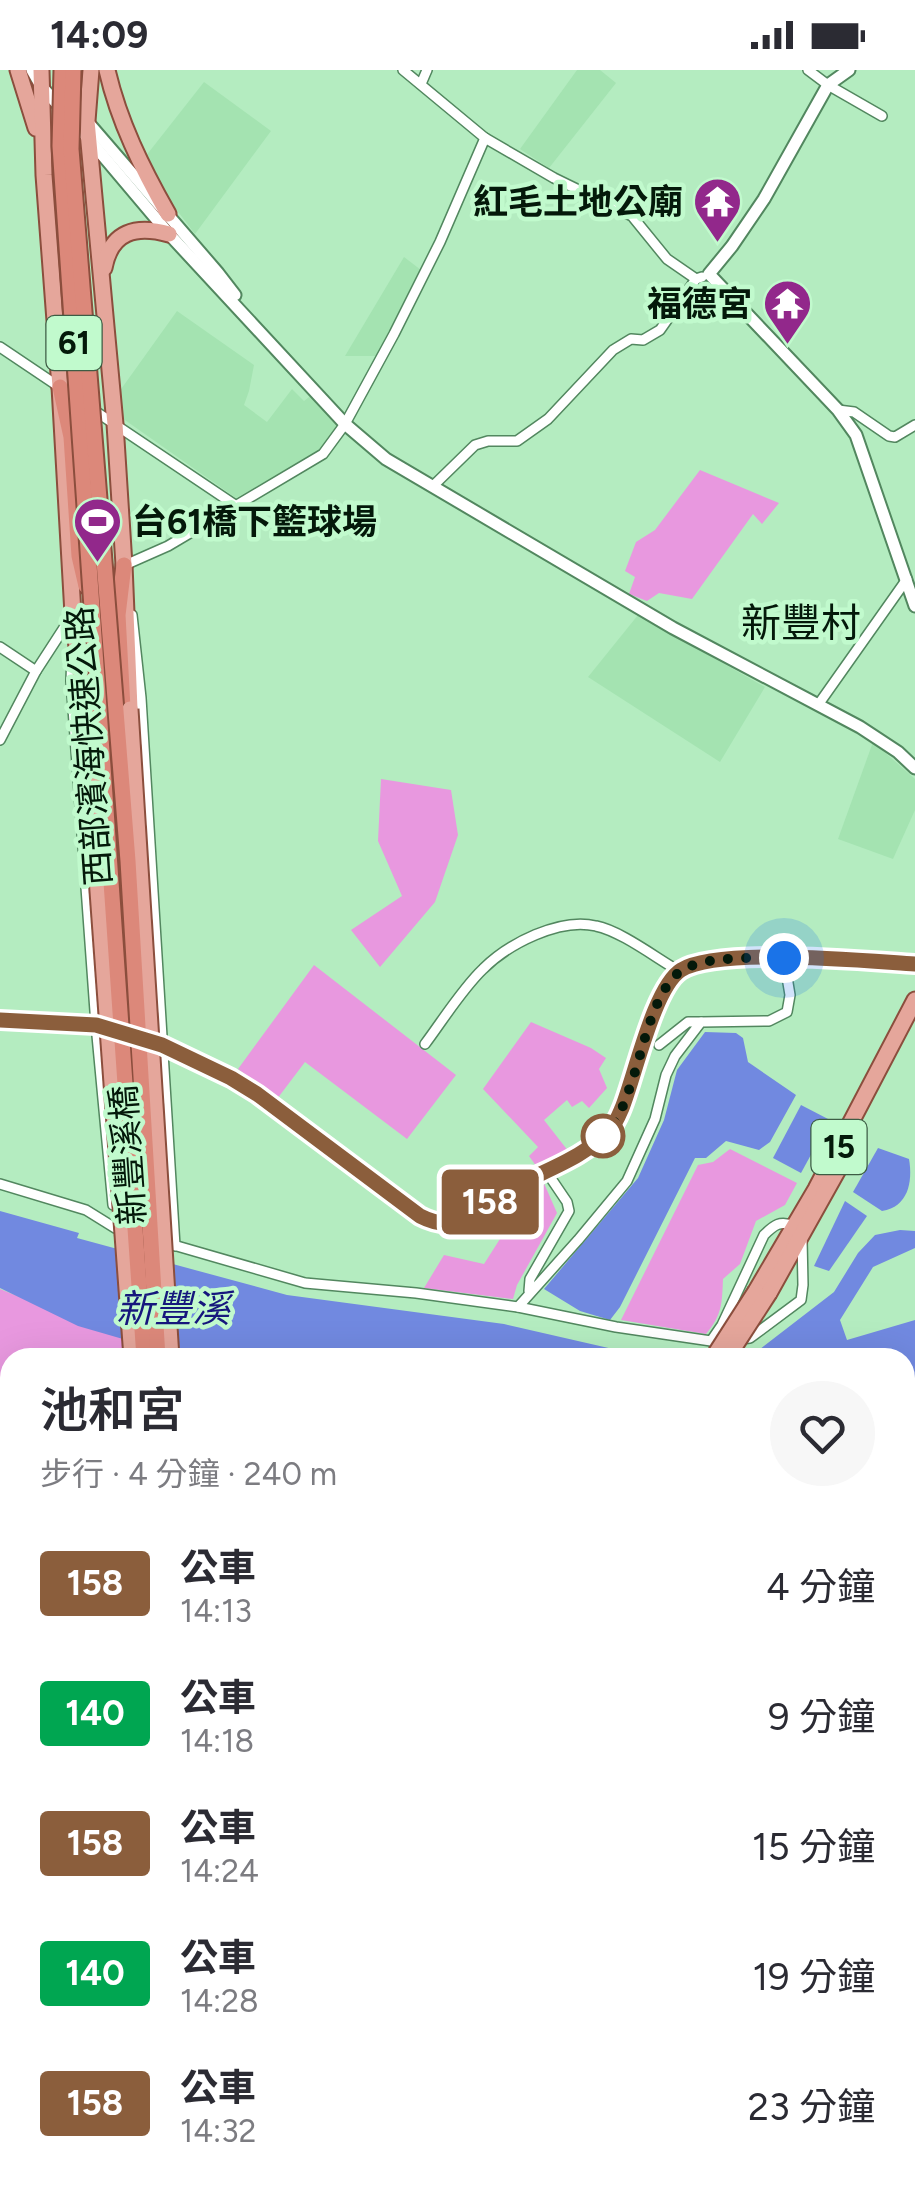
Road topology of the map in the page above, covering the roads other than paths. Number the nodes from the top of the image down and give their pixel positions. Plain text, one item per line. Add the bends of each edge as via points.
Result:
1 (18, 70) edge
2 (32, 70) edge
3 (62, 70) edge
4 (73, 70) edge
5 (90, 70) edge
6 (107, 70) edge
7 (403, 70) edge
8 (427, 70) edge
9 (808, 70) edge
10 (850, 70) edge
11 (42, 75) edge
12 (422, 84) junction
13 (828, 85) junction
14 (882, 116) dead end
15 (88, 130) junction
16 (486, 138) junction
17 (44, 175) junction
18 (168, 214) junction
19 (169, 234) junction
20 (702, 276) junction
21 (100, 287) junction
22 (271, 343) junction
23 (0, 347) edge
24 (60, 387) junction
25 (838, 410) junction
26 (114, 424) junction
27 (345, 424) junction
28 (915, 425) edge
29 (434, 486) junction
30 (235, 504) junction
31 (124, 565) junction
32 (907, 578) junction
33 (915, 606) edge
34 (73, 614) junction
35 (93, 616) junction
36 (0, 647) edge
37 (36, 671) junction
38 (818, 705) junction
39 (0, 740) edge
40 (915, 768) edge
41 (128, 861) junction
42 (784, 958) junction
43 (915, 964) edge
44 (679, 971) junction
45 (915, 1000) edge
46 (915, 1017) edge
47 (0, 1020) edge
48 (701, 1022) junction
49 (96, 1025) junction
50 (644, 1040) junction
51 (425, 1044) dead end
52 (162, 1045) junction
53 (658, 1045) junction
54 (675, 1056) junction
55 (546, 1171) junction
56 (0, 1184) edge
57 (172, 1195) junction
58 (113, 1198) junction
59 (115, 1228) junction
60 (798, 1231) junction
61 (175, 1246) junction
62 (763, 1292) junction
63 (529, 1293) junction
64 (518, 1307) junction
65 (722, 1324) junction
66 (735, 1339) junction
67 (131, 1348) edge
68 (143, 1348) edge
69 (157, 1348) edge
70 (171, 1348) edge
71 (708, 1348) edge
72 (712, 1348) edge
73 (713, 1348) edge
74 (714, 1348) edge
75 (732, 1348) edge

1 - 17 main road
2 - 11 street
3 - 35 highway, 西部濱海快速公路 / 61, bridge via 60,146
4 - 41 highway, 西部濱海快速公路 / 61, bridge via 71,149
5 - 15 main road, 61
6 - 18 main road via 119,114
7 - 12 street
8 - 12 street
9 - 13 street
10 - 13 street
11 - 15 street
11 - 17 main road, 61
12 - 16 street
13 - 14 street
13 - 20 street via 764,198
15 - 18 street
15 - 19 street
15 - 21 main road, 61
16 - 20 street via 632,216 667,259
16 - 27 street
17 - 24 main road, 61
18 - 22 street
19 - 21 main road via 136,230 118,239 106,256
19 - 22 street
20 - 25 street
20 - 29 street via 660,330 613,350 548,419 517,441 475,446
21 - 26 main road, 61
22 - 27 street
23 - 24 street
24 - 26 street
24 - 34 main road, 61
24 - 35 highway, bridge via 71,437 79,556
25 - 28 street via 854,412 889,436
25 - 32 street via 856,435
26 - 30 street
26 - 31 main road, 61
27 - 29 street via 386,459
27 - 30 street via 323,454
29 - 38 street
30 - 31 street
31 - 41 highway, bridge via 118,615
31 - 52 street via 141,698
31 - 70 main road, 新豐溪橋 / 61, bridge
32 - 33 street
32 - 38 street
34 - 37 street
34 - 49 street via 71,681
34 - 67 main road, 新豐溪橋 / 61, bridge
35 - 68 highway, 西部濱海快速公路 / 61, bridge
36 - 37 street
37 - 39 street
38 - 40 street
41 - 69 highway, 西部濱海快速公路 / 61, bridge
42 - 43 street
42 - 44 street via 703,962
42 - 48 street via 787,1012 770,1021
44 - 50 street via 663,991
44 - 51 street via 609,930 553,928 482,969
45 - 60 main road, 15
46 - 60 main road, 15 via 825,1196
47 - 49 street
48 - 53 street via 688,1022
48 - 54 street
49 - 52 street
49 - 58 street
50 - 53 street
50 - 55 street via 614,1126 587,1150
52 - 55 street via 257,1094 433,1223 457,1222
52 - 57 street
53 - 54 street
54 - 63 street via 627,1181
55 - 63 street via 569,1211 530,1279
56 - 59 street via 86,1210
57 - 58 street
57 - 61 street
58 - 59 street
59 - 61 street
60 - 62 main road, 15
60 - 65 street via 786,1222 764,1235
60 - 66 street via 801,1300 750,1338
61 - 64 street via 305,1283
62 - 73 main road, 15, bridge
62 - 75 main road, 15, bridge
63 - 64 street
64 - 71 street
65 - 66 street
65 - 72 street
66 - 74 street

